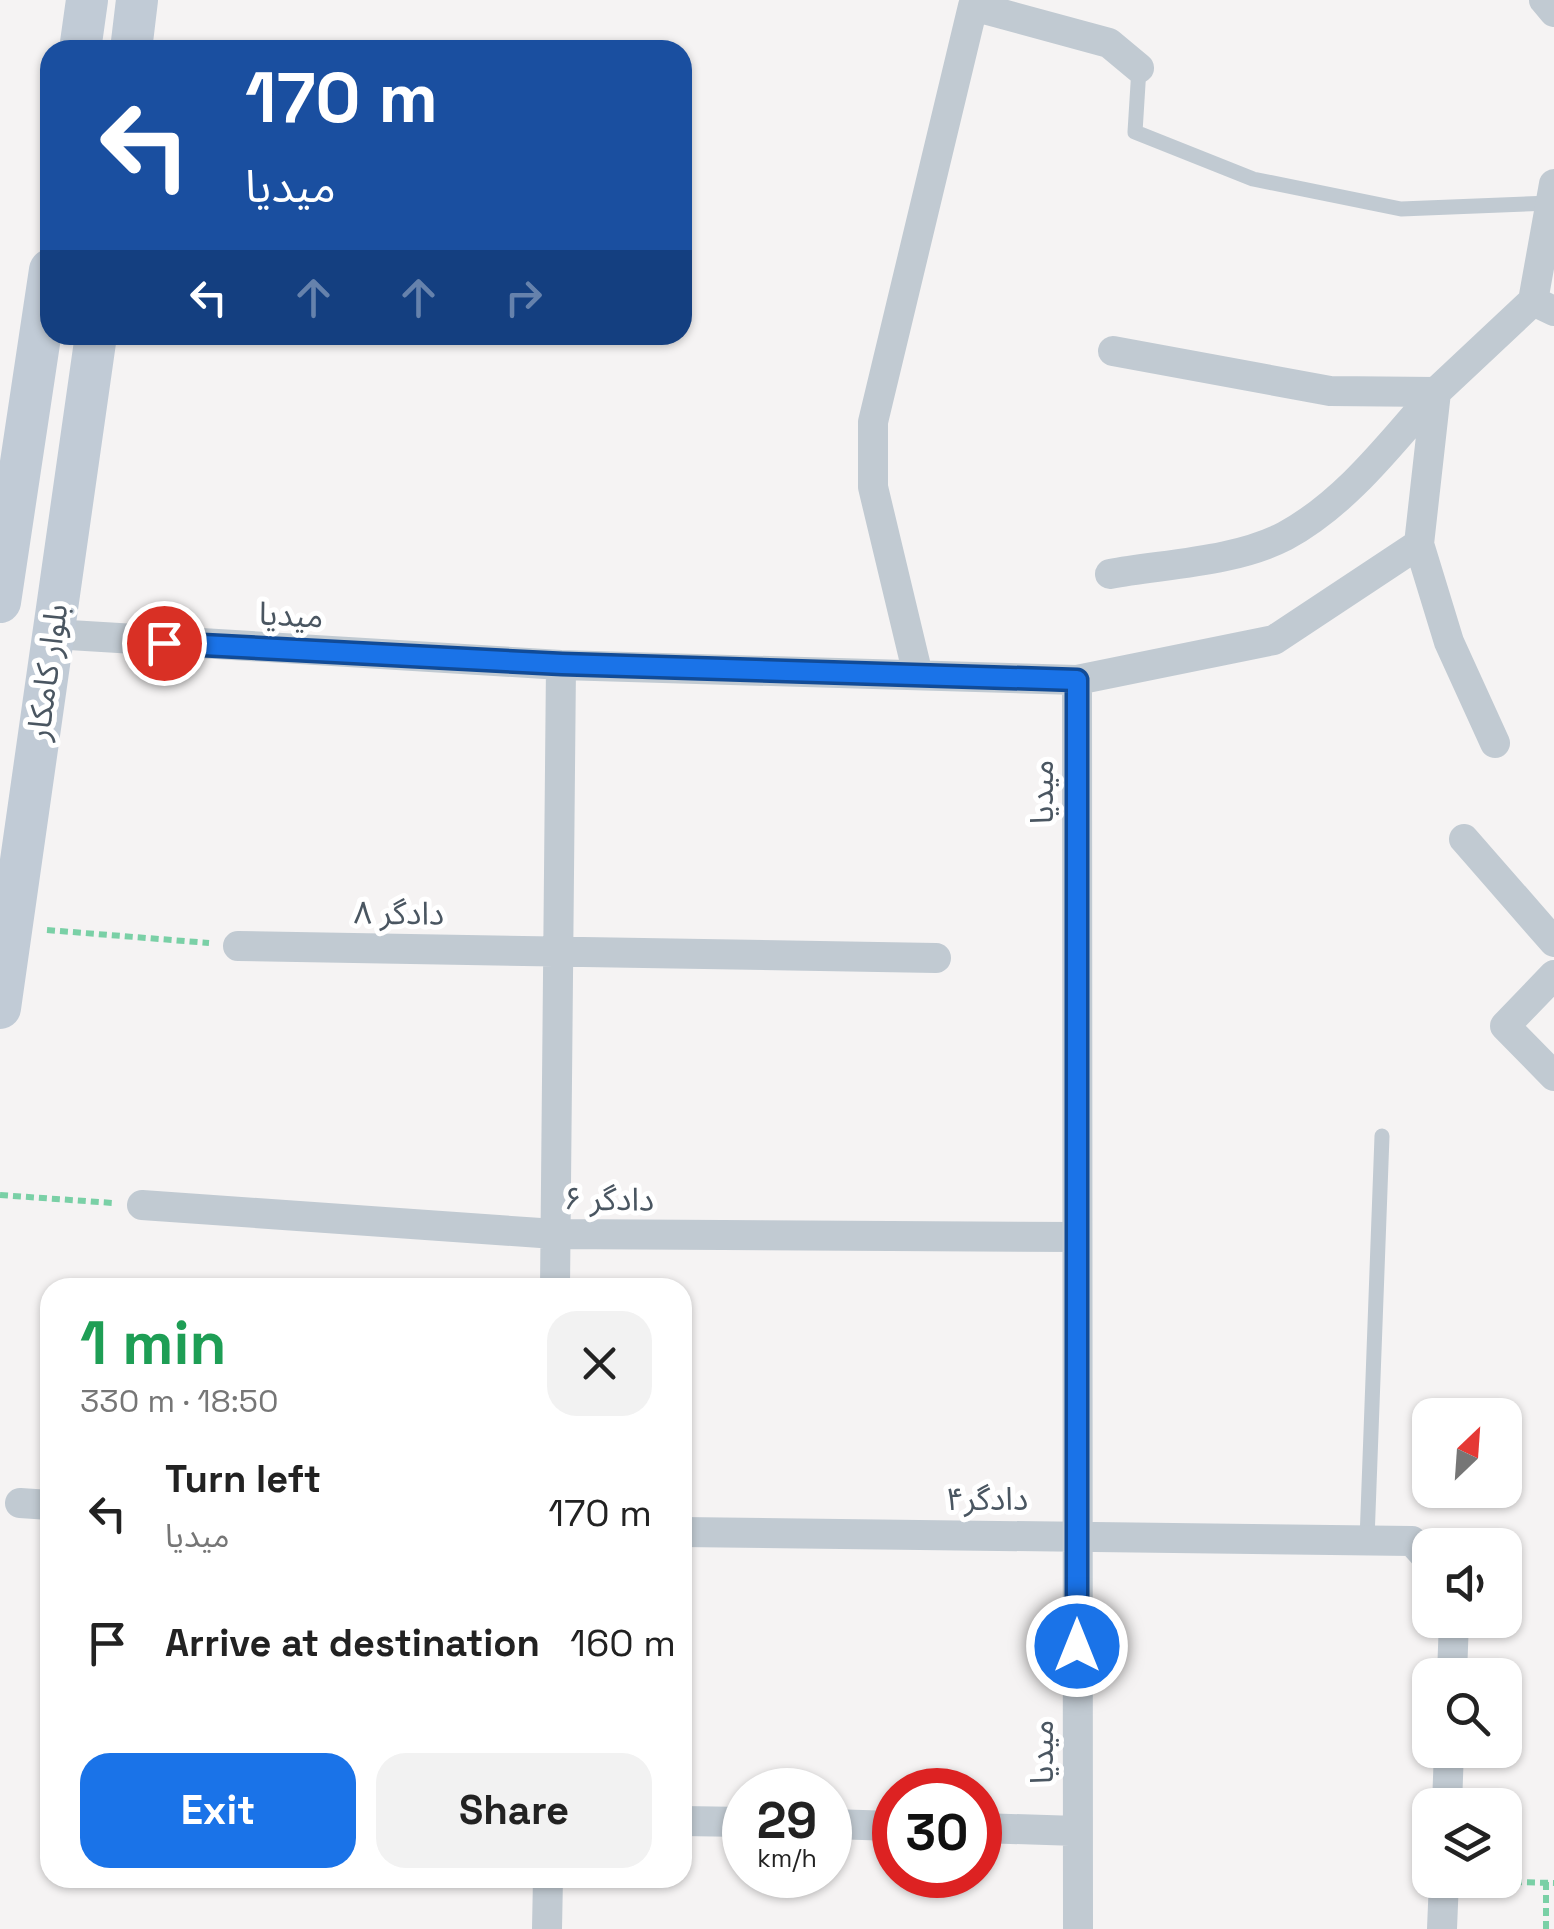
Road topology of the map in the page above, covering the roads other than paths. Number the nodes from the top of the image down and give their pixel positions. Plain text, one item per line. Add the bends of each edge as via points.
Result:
1 (87, 0) edge
2 (137, 0) edge
3 (1544, 0) edge
4 (1554, 12) edge
5 (81, 40) edge
6 (132, 40) edge
7 (1138, 68) joint
8 (1552, 193) edge
9 (1544, 306) edge
10 (40, 336) edge
11 (95, 345) edge
12 (1114, 351) dead end
13 (1436, 392) junction
14 (1420, 544) junction
15 (1110, 574) dead end
16 (0, 602) edge
17 (53, 634) junction
18 (562, 664) junction
19 (918, 676) junction
20 (1077, 680) junction
21 (1496, 743) dead end
22 (1464, 839) dead end
23 (1554, 942) edge
24 (238, 946) road end
25 (559, 951) junction
26 (936, 958) dead end
27 (1554, 975) edge
28 (0, 1008) edge
29 (1554, 1076) edge
30 (1382, 1136) dead end
31 (142, 1205) road end
32 (555, 1234) junction
33 (1077, 1237) junction
34 (555, 1278) edge
35 (692, 1532) edge
36 (1077, 1534) junction
37 (1366, 1540) junction
38 (1412, 1549) edge
39 (692, 1821) edge
40 (722, 1822) edge
41 (1002, 1828) edge
42 (1077, 1830) junction
43 (548, 1888) edge
44 (1443, 1898) edge
45 (548, 1929) edge
46 (1078, 1929) edge
47 (1442, 1929) edge

1 - 5 main road
2 - 6 main road
3 - 4 street
7 - 8 lane via 1135,132 1253,178 1401,209
7 - 19 street via 1110,43 972,6 873,422 873,487
8 - 9 street
9 - 13 street
10 - 16 main road, بلوار کامکار
11 - 17 main road, بلوار کامکار
12 - 13 street via 1330,391
13 - 14 street
13 - 15 street via 1355,483 1284,536
14 - 20 street via 1274,640
14 - 21 street via 1449,642
17 - 18 street, میدیا
17 - 28 main road, بلوار کامکار
18 - 19 street, میدیا
18 - 25 street
19 - 20 street, میدیا
20 - 33 street, میدیا
22 - 23 street
24 - 25 street, دادگر ۸
25 - 26 street, دادگر ۸
25 - 32 street
27 - 29 street via 1505,1026
30 - 37 lane
31 - 32 street, دادگر ۶
32 - 33 street, دادگر ۶
32 - 34 street
33 - 36 street, میدیا
35 - 36 street, دادگر۴
36 - 37 street, دادگر۴
36 - 42 street, میدیا
37 - 38 street, دادگر۴
39 - 40 street
41 - 42 street
42 - 46 street, میدیا
43 - 45 street
44 - 47 street

